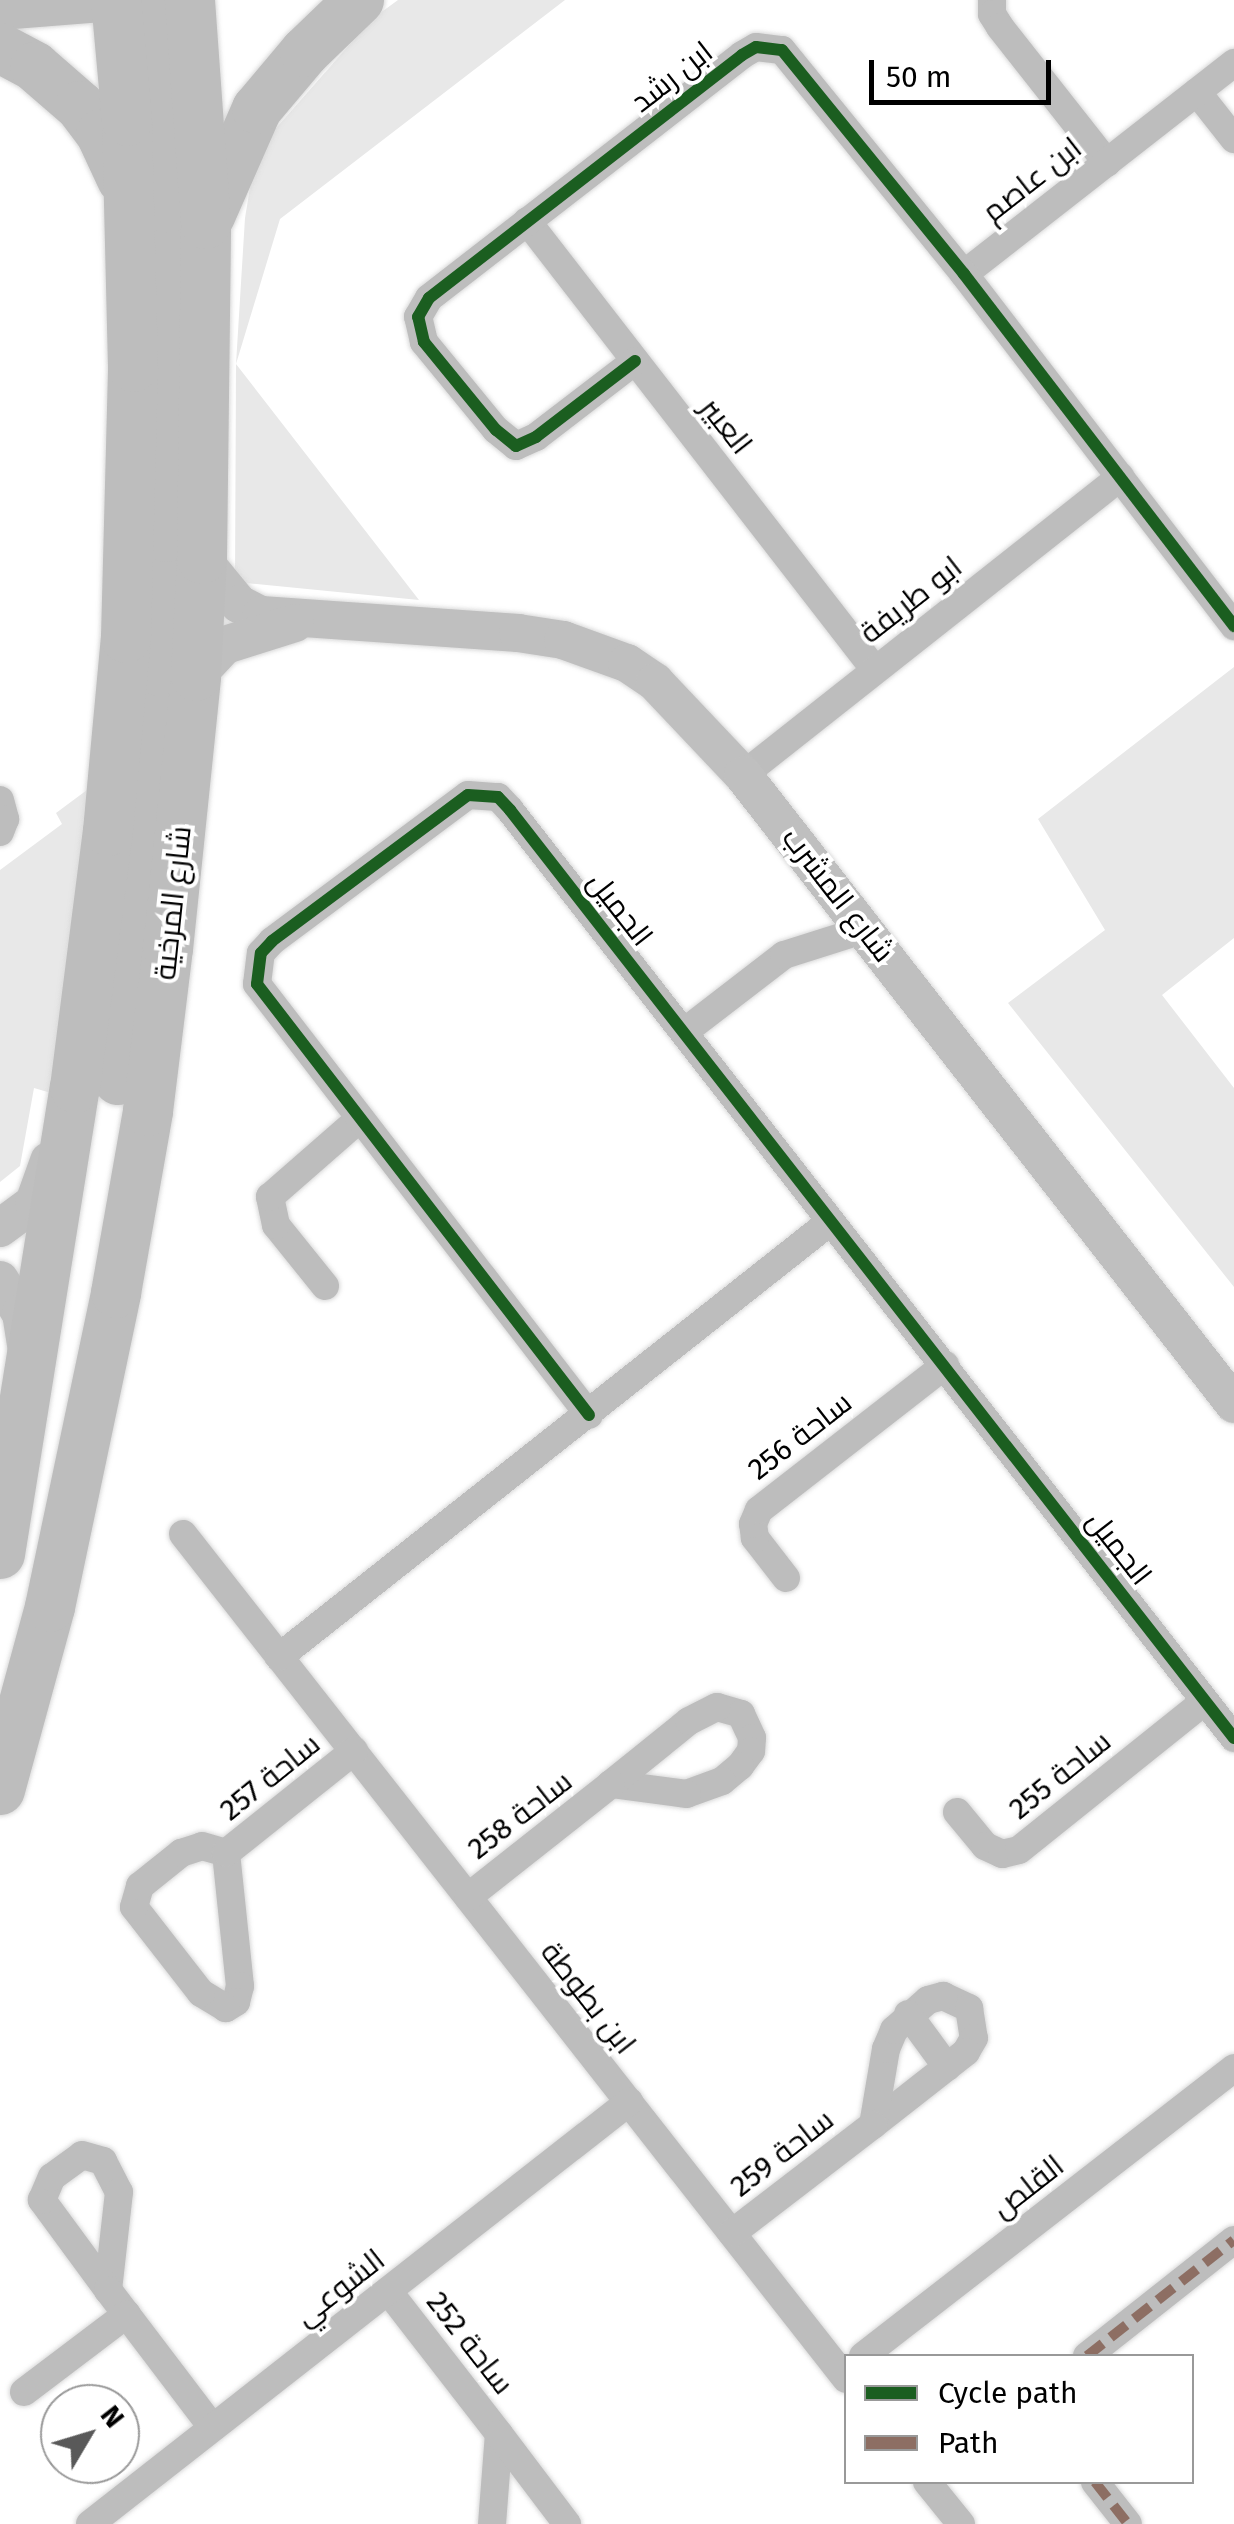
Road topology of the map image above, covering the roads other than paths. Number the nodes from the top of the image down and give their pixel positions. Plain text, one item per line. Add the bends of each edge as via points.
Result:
1 (115, 0) edge
2 (152, 0) edge
3 (190, 0) edge
4 (359, 0) edge
5 (992, 0) edge
6 (0, 9) edge
7 (0, 48) edge
8 (1234, 63) edge
9 (1197, 92) junction
10 (1234, 139) edge
11 (1107, 164) junction
12 (128, 194) junction
13 (527, 221) junction
14 (206, 224) junction
15 (964, 274) junction
16 (635, 360) junction
17 (1120, 477) junction
18 (202, 559) junction
19 (302, 621) junction
20 (1234, 626) edge
21 (875, 670) junction
22 (196, 676) junction
23 (743, 775) junction
24 (0, 800) edge
25 (0, 832) edge
26 (866, 929) junction
27 (684, 1032) junction
28 (75, 1088) junction
29 (358, 1120) junction
30 (831, 1221) junction
31 (0, 1228) edge
32 (0, 1280) edge
33 (324, 1286) dead end
34 (116, 1293) junction
35 (945, 1364) junction
36 (32, 1375) junction
37 (1234, 1404) edge
38 (589, 1414) junction
39 (183, 1534) dead end
40 (0, 1554) edge
41 (786, 1578) dead end
42 (279, 1657) junction
43 (1205, 1701) junction
44 (1234, 1738) edge
45 (354, 1751) junction
46 (611, 1784) junction
47 (0, 1790) edge
48 (957, 1812) dead end
49 (226, 1854) junction
50 (468, 1898) junction
51 (908, 2014) junction
52 (947, 2067) junction
53 (1234, 2068) edge
54 (629, 2102) junction
55 (873, 2125) junction
56 (732, 2233) junction
57 (1234, 2240) edge
58 (108, 2290) dead end
59 (389, 2292) junction
60 (127, 2314) junction
61 (868, 2354) edge
62 (1089, 2354) edge
63 (844, 2363) edge
64 (24, 2392) dead end
65 (212, 2427) junction
66 (499, 2434) junction
67 (929, 2484) edge
68 (1097, 2484) edge
69 (556, 2520) edge
70 (90, 2524) edge
71 (492, 2524) edge
72 (961, 2524) edge
73 (1128, 2524) edge

1 - 6 main road
1 - 12 highway
2 - 34 highway via 168,208 168,499 159,670 104,1227
3 - 14 highway, شارع المرخية
4 - 14 highway via 258,109
5 - 11 street via 1000,27
7 - 12 highway via 35,67 80,106 101,134
8 - 9 street, ابن عاصم
9 - 10 street
9 - 11 street, ابن عاصم
11 - 15 street, ابن عاصم
12 - 28 highway via 133,367 126,638
13 - 15 street, ابن رشد via 742,55 769,47 796,62
13 - 16 street, العبير
13 - 16 street, ابن رشد via 421,306 424,342 516,446
14 - 18 highway, شارع المرخية
15 - 17 street, ابن رشد
16 - 21 street, العبير
17 - 20 street, ابن رشد
17 - 21 street, ابو طريفة
18 - 19 street, شارع المشرب via 239,604
18 - 22 highway, شارع المرخية
19 - 22 street, شارع المشرب via 225,644
19 - 23 street, شارع المشرب via 518,633 596,650 655,682
21 - 23 street, ابو طريفة
22 - 34 highway, شارع المرخية via 155,1057
23 - 26 street, شارع المشرب
24 - 25 street
26 - 27 street via 784,955
26 - 37 street, شارع المشرب
27 - 29 street, الجميل via 510,810 498,798 468,795 272,941 255,968 266,1000
27 - 30 street, الجميل
28 - 31 street via 34,1203
28 - 36 highway
29 - 33 street via 270,1198 276,1225
29 - 38 street, الجميل
30 - 35 street, الجميل
30 - 38 street
32 - 36 street via 20,1313
34 - 47 highway, شارع المرخية via 50,1607
35 - 41 street, ساحة 256 via 759,1510 754,1538
35 - 43 street, الجميل
36 - 40 highway
38 - 42 street
39 - 42 street, ابن بطوطة
42 - 45 street, ابن بطوطة
43 - 44 street, الجميل
43 - 48 street, ساحة 255 via 1019,1850 1002,1854 984,1846
45 - 49 street, ساحة 257
45 - 50 street, ابن بطوطة
46 - 46 street, ساحة 258 via 688,1721 717,1707 741,1714 752,1738 740,1766 706,1790 688,1794
46 - 50 street, ساحة 258
49 - 49 street, ساحة 257 via 240,1986 236,2002 226,2008 201,1994 134,1907 140,1886 181,1852 202,1846
50 - 54 street, ابن بطوطة
51 - 52 street
51 - 52 street, ساحة 259 via 943,1996 969,2008 974,2038
51 - 55 street, ساحة 259 via 886,2049
52 - 55 street, ساحة 259
53 - 61 street, القلص
54 - 56 street, ابن بطوطة
54 - 59 street, الشوعي
55 - 56 street, ساحة 259
56 - 63 street, ابن بطوطة
57 - 62 street
58 - 60 street
59 - 65 street, الشوعي
59 - 66 street, ساحة 252
60 - 64 street
60 - 65 street
65 - 70 street, الشوعي
66 - 69 street, ساحة 252
66 - 71 street, ساحة 252
67 - 72 street
68 - 73 street

